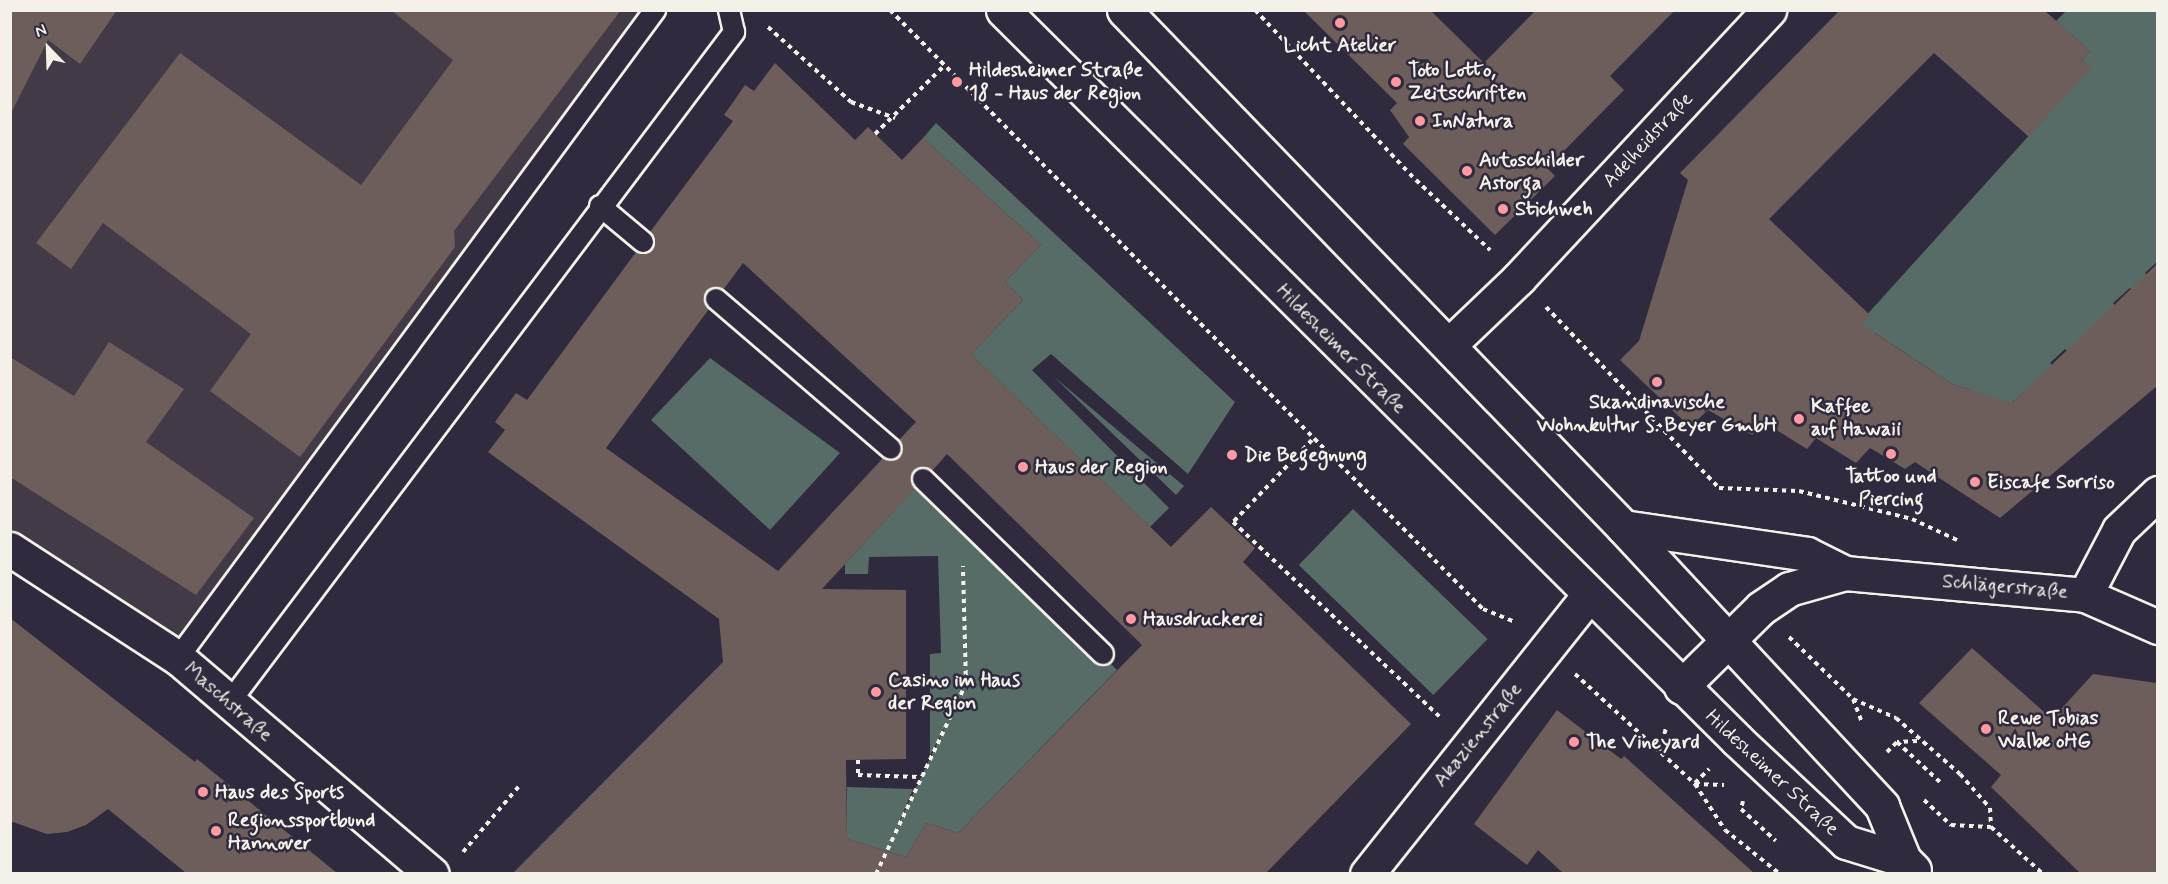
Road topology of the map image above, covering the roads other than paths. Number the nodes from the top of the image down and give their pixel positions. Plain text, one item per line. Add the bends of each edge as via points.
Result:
1 (655, 10) edge
2 (729, 10) edge
3 (1003, 10) edge
4 (1124, 10) edge
5 (1769, 10) edge
6 (600, 206) junction
7 (643, 242) dead end
8 (716, 299) dead end
9 (1449, 345) junction
10 (891, 449) dead end
11 (923, 479) dead end
12 (2157, 493) edge
13 (1623, 527) junction
14 (10, 549) edge
15 (1845, 573) junction
16 (2085, 595) junction
17 (1588, 596) junction
18 (2157, 627) edge
19 (1727, 640) junction
20 (1103, 654) dead end
21 (178, 658) junction
22 (1681, 687) junction
23 (229, 703) junction
24 (446, 865) edge
25 (1911, 867) edge
26 (1367, 873) edge

1 - 21 lane
2 - 6 lane via 734,32
3 - 17 main road, Hildesheimer Straße
4 - 9 main road, Hildesheimer Straße
5 - 9 main road, Adelheidstraße via 1519,278
6 - 7 lane
6 - 23 lane
8 - 10 lane
9 - 13 main road, Hildesheimer Straße
11 - 20 lane
12 - 16 main road via 2120,530
13 - 15 main road, Schlägerstraße via 1807,554
13 - 19 main road, Hildesheimer Straße
14 - 21 main road, Maschstraße
15 - 16 main road, Schlägerstraße
15 - 19 main road, Schlägerstraße via 1790,589 1761,608
16 - 18 main road, Schlägerstraße
17 - 22 main road, Hildesheimer Straße
17 - 26 main road, Akazienstraße
19 - 22 main road
19 - 25 main road, Hildesheimer Straße via 1882,806
21 - 23 main road, Maschstraße
22 - 25 main road, Hildesheimer Straße via 1846,842
23 - 24 main road, Maschstraße

